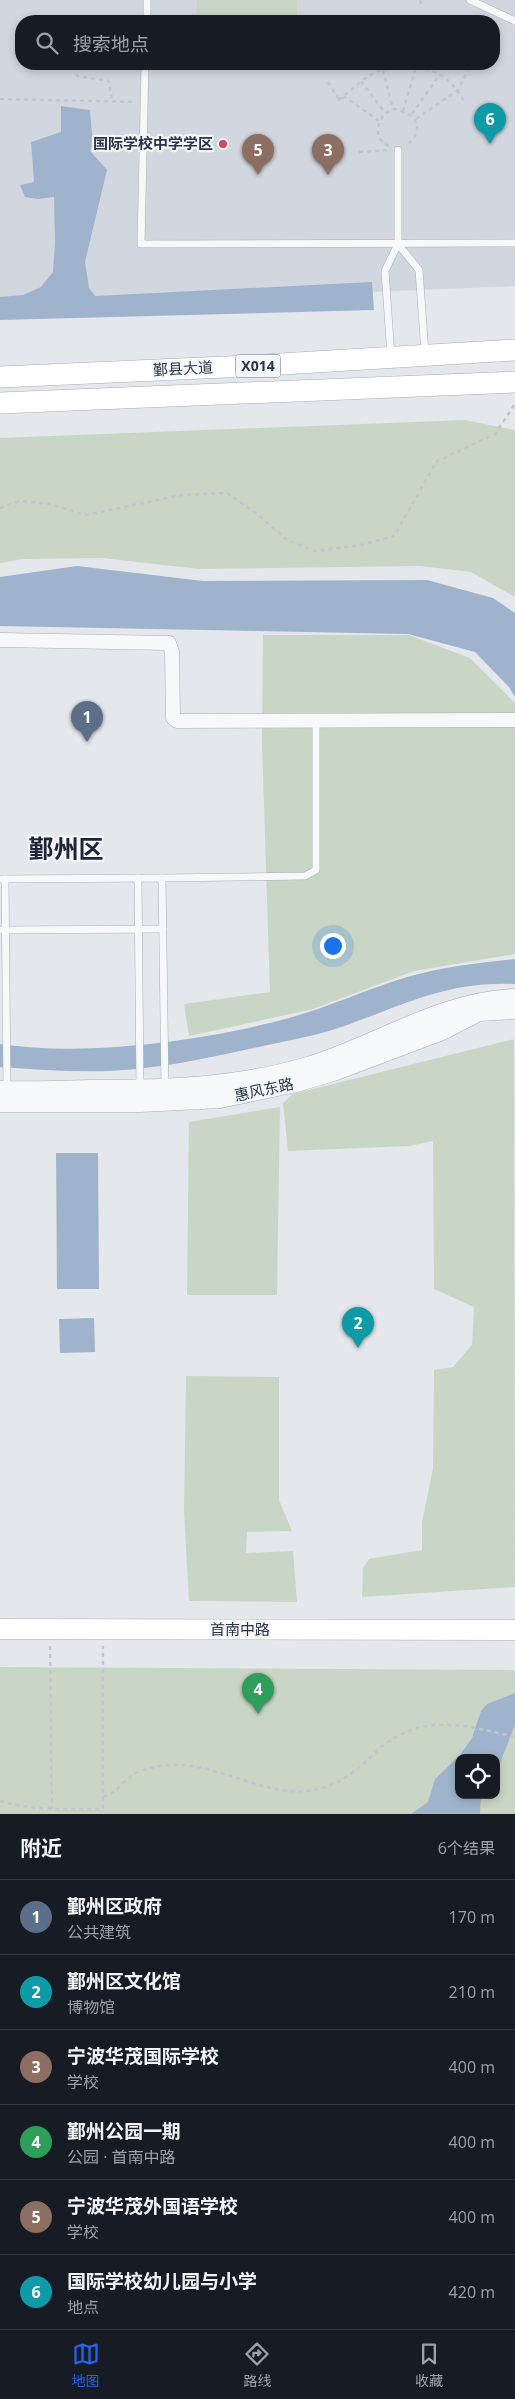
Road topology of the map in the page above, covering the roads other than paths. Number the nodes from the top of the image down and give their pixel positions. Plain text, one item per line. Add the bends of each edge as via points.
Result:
1 (147, 0) edge
2 (470, 0) edge
3 (146, 15) edge
4 (515, 21) edge
5 (145, 70) edge
6 (398, 150) road end
7 (515, 243) edge
8 (398, 244) junction
9 (515, 350) edge
10 (425, 355) junction
11 (391, 358) junction
12 (0, 377) edge
13 (515, 382) edge
14 (0, 403) edge
15 (0, 640) edge
16 (316, 720) junction
17 (515, 720) edge
18 (138, 878) junction
19 (162, 878) junction
20 (2, 879) edge
21 (139, 929) junction
22 (162, 929) junction
23 (3, 930) edge
24 (515, 998) edge
25 (515, 1010) edge
26 (4, 1096) edge
27 (140, 1096) junction
28 (165, 1096) junction
29 (0, 1629) edge
30 (515, 1630) edge

1 - 3 lane
2 - 4 lane
5 - 8 lane via 141,244
6 - 8 lane
7 - 8 lane
8 - 10 lane via 419,271
8 - 11 lane via 385,272
9 - 10 main road, 鄞县大道 / X014
10 - 11 main road, 鄞县大道 / X014
11 - 12 main road, 鄞县大道 / X014
13 - 14 main road, 鄞县大道 / X014
15 - 16 street via 169,643 172,652 173,718 176,721
16 - 17 street
16 - 19 lane via 316,870 305,876
18 - 19 lane
18 - 20 lane
18 - 21 lane
19 - 22 lane
20 - 23 lane
21 - 22 lane
21 - 23 lane
21 - 27 lane
22 - 28 lane
23 - 26 lane
24 - 28 street, 惠风东路 via 490,999 451,1010 308,1066
25 - 28 street, 惠风东路 via 479,1012 442,1031 296,1083 220,1099
26 - 27 street, 惠风东路
27 - 28 street, 惠风东路
29 - 30 main road, 首南中路

